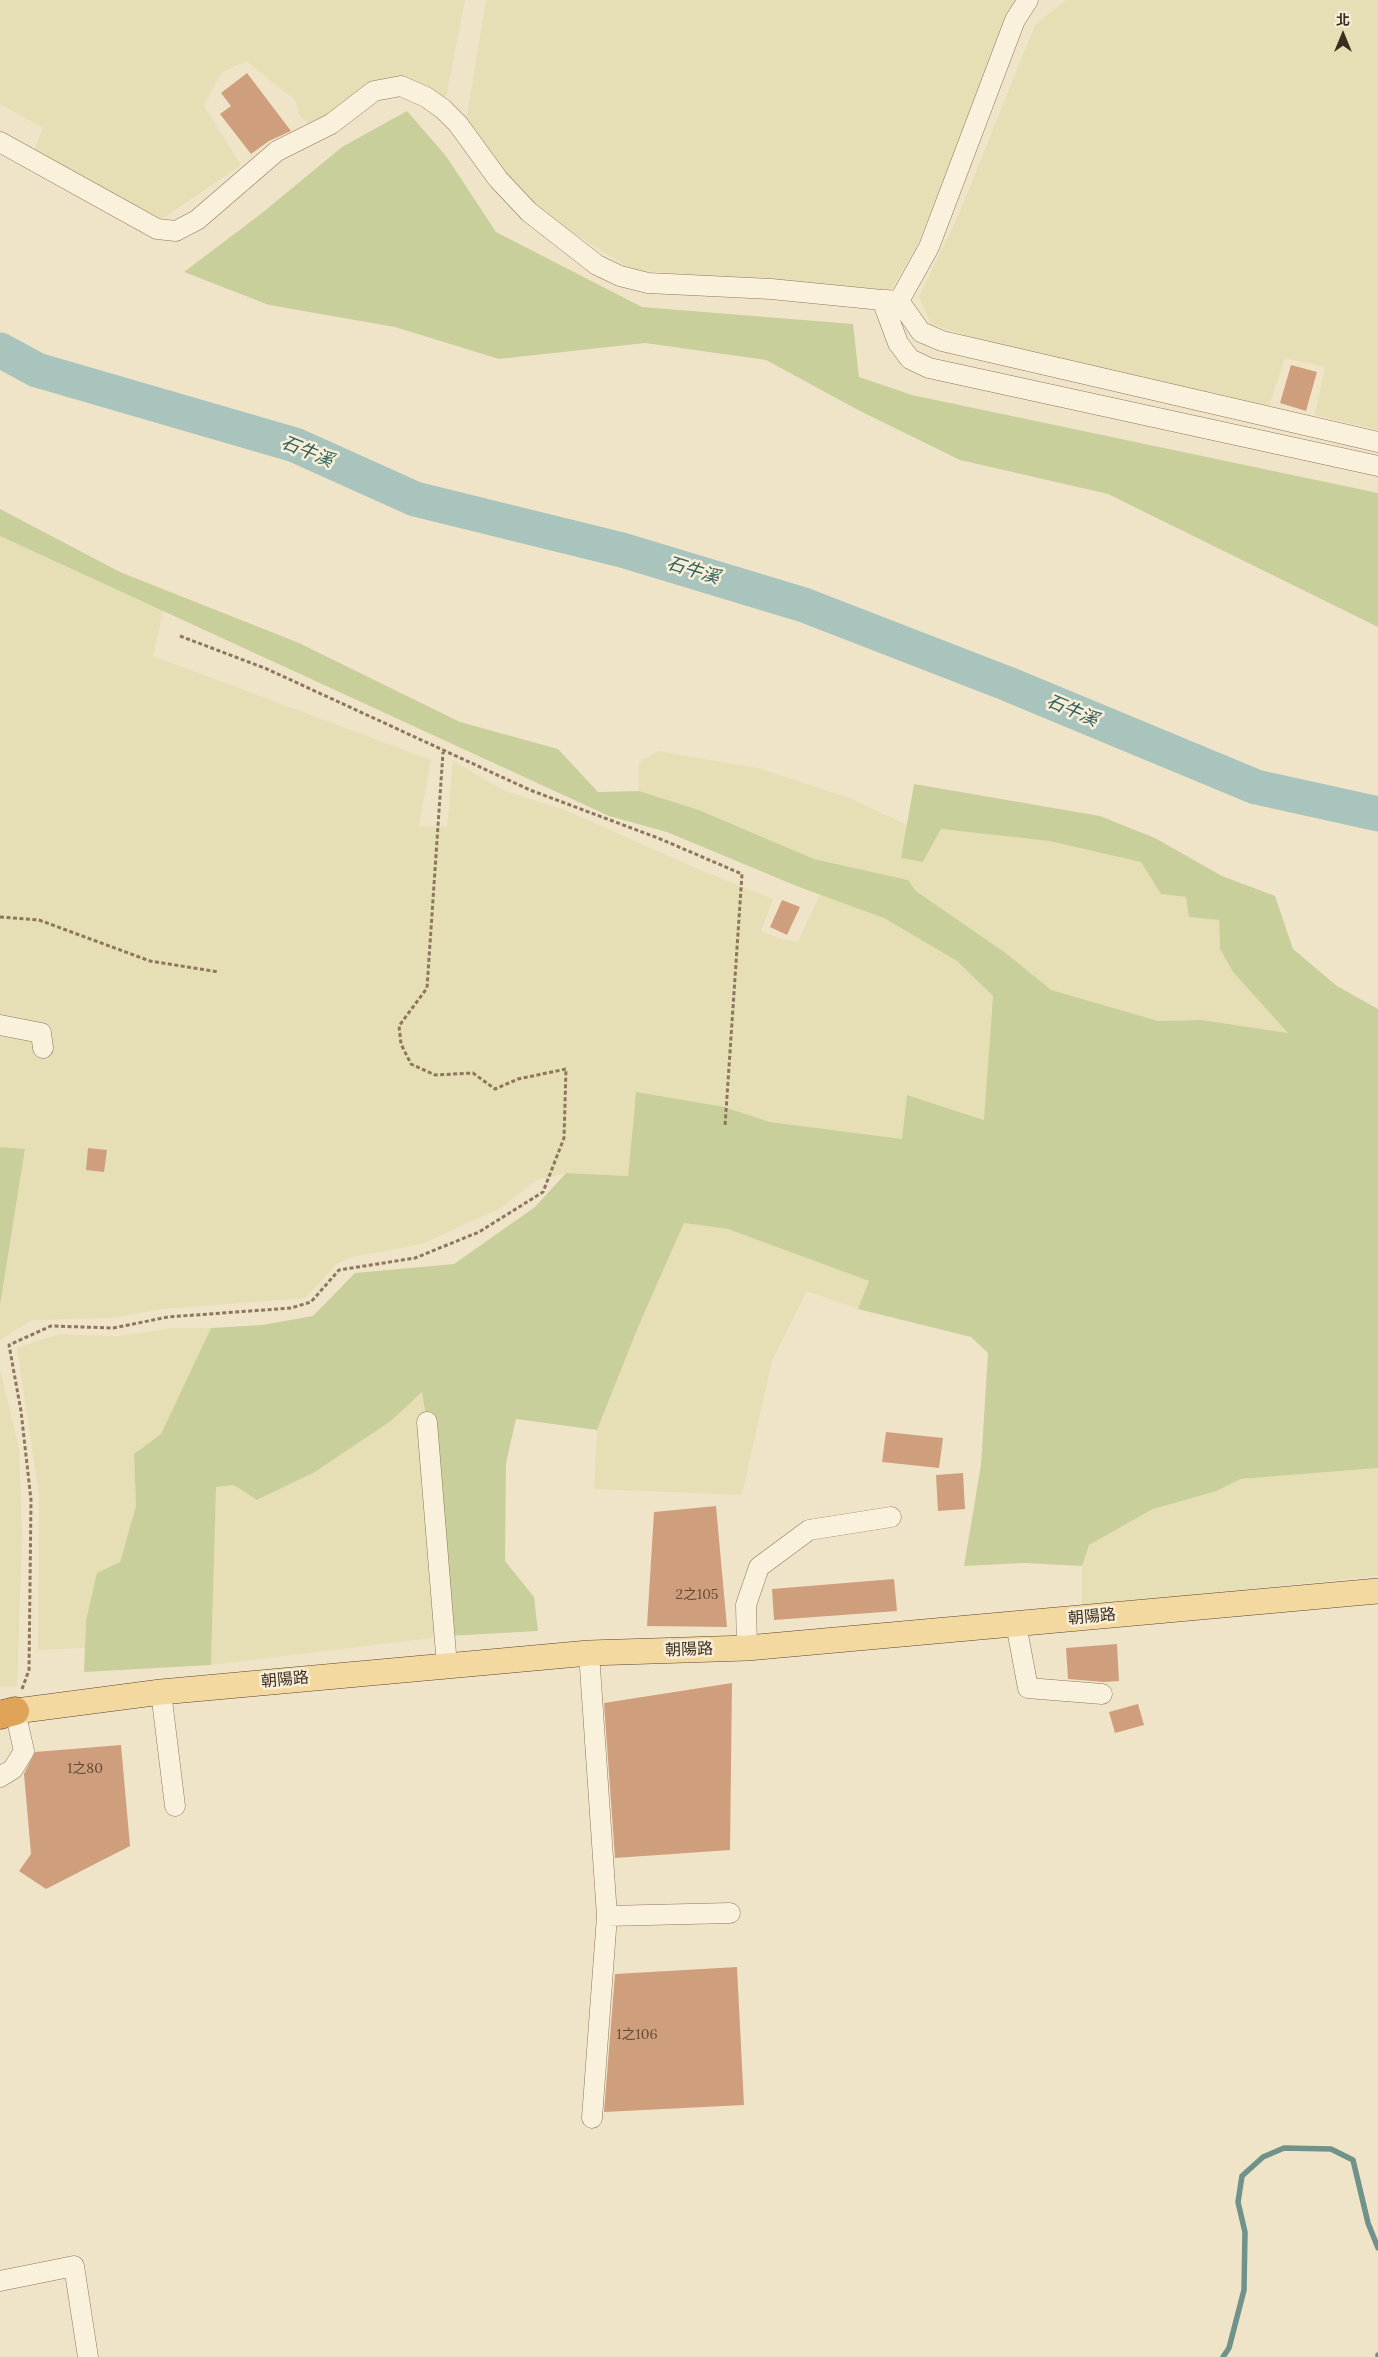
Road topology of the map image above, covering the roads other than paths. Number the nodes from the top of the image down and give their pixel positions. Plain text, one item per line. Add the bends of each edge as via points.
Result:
1 (1028, 0) edge
2 (0, 142) edge
3 (890, 300) junction
4 (1378, 442) edge
5 (1378, 466) edge
6 (0, 1024) edge
7 (43, 1048) dead end
8 (427, 1422) dead end
9 (891, 1517) dead end
10 (1378, 1591) edge
11 (1016, 1624) junction
12 (747, 1648) junction
13 (589, 1653) junction
14 (447, 1666) junction
15 (162, 1692) junction
16 (1102, 1694) dead end
17 (5, 1713) edge
18 (0, 1777) edge
19 (176, 1806) dead end
20 (730, 1913) dead end
21 (607, 1916) junction
22 (592, 2118) dead end
23 (0, 2281) edge
24 (88, 2357) edge

1 - 3 street via 1015,20 928,247
2 - 3 street via 157,229 176,231 197,220 277,151 332,124 374,91 401,86 444,109 498,179 529,212 597,265 612,272 648,283 771,289
3 - 4 street via 921,332 942,341
3 - 5 street via 898,343 910,360 930,368
6 - 7 street via 41,1034
8 - 14 street
9 - 12 street via 808,1530 759,1567 746,1605
10 - 11 main road, 朝陽路
11 - 12 main road, 朝陽路
11 - 16 street via 1028,1688
12 - 13 main road, 朝陽路
13 - 14 main road, 朝陽路
13 - 21 street
14 - 15 main road, 朝陽路
15 - 17 main road, 朝陽路
15 - 19 street
17 - 18 street via 24,1752 13,1769
20 - 21 street
21 - 22 street
23 - 24 street via 74,2266

